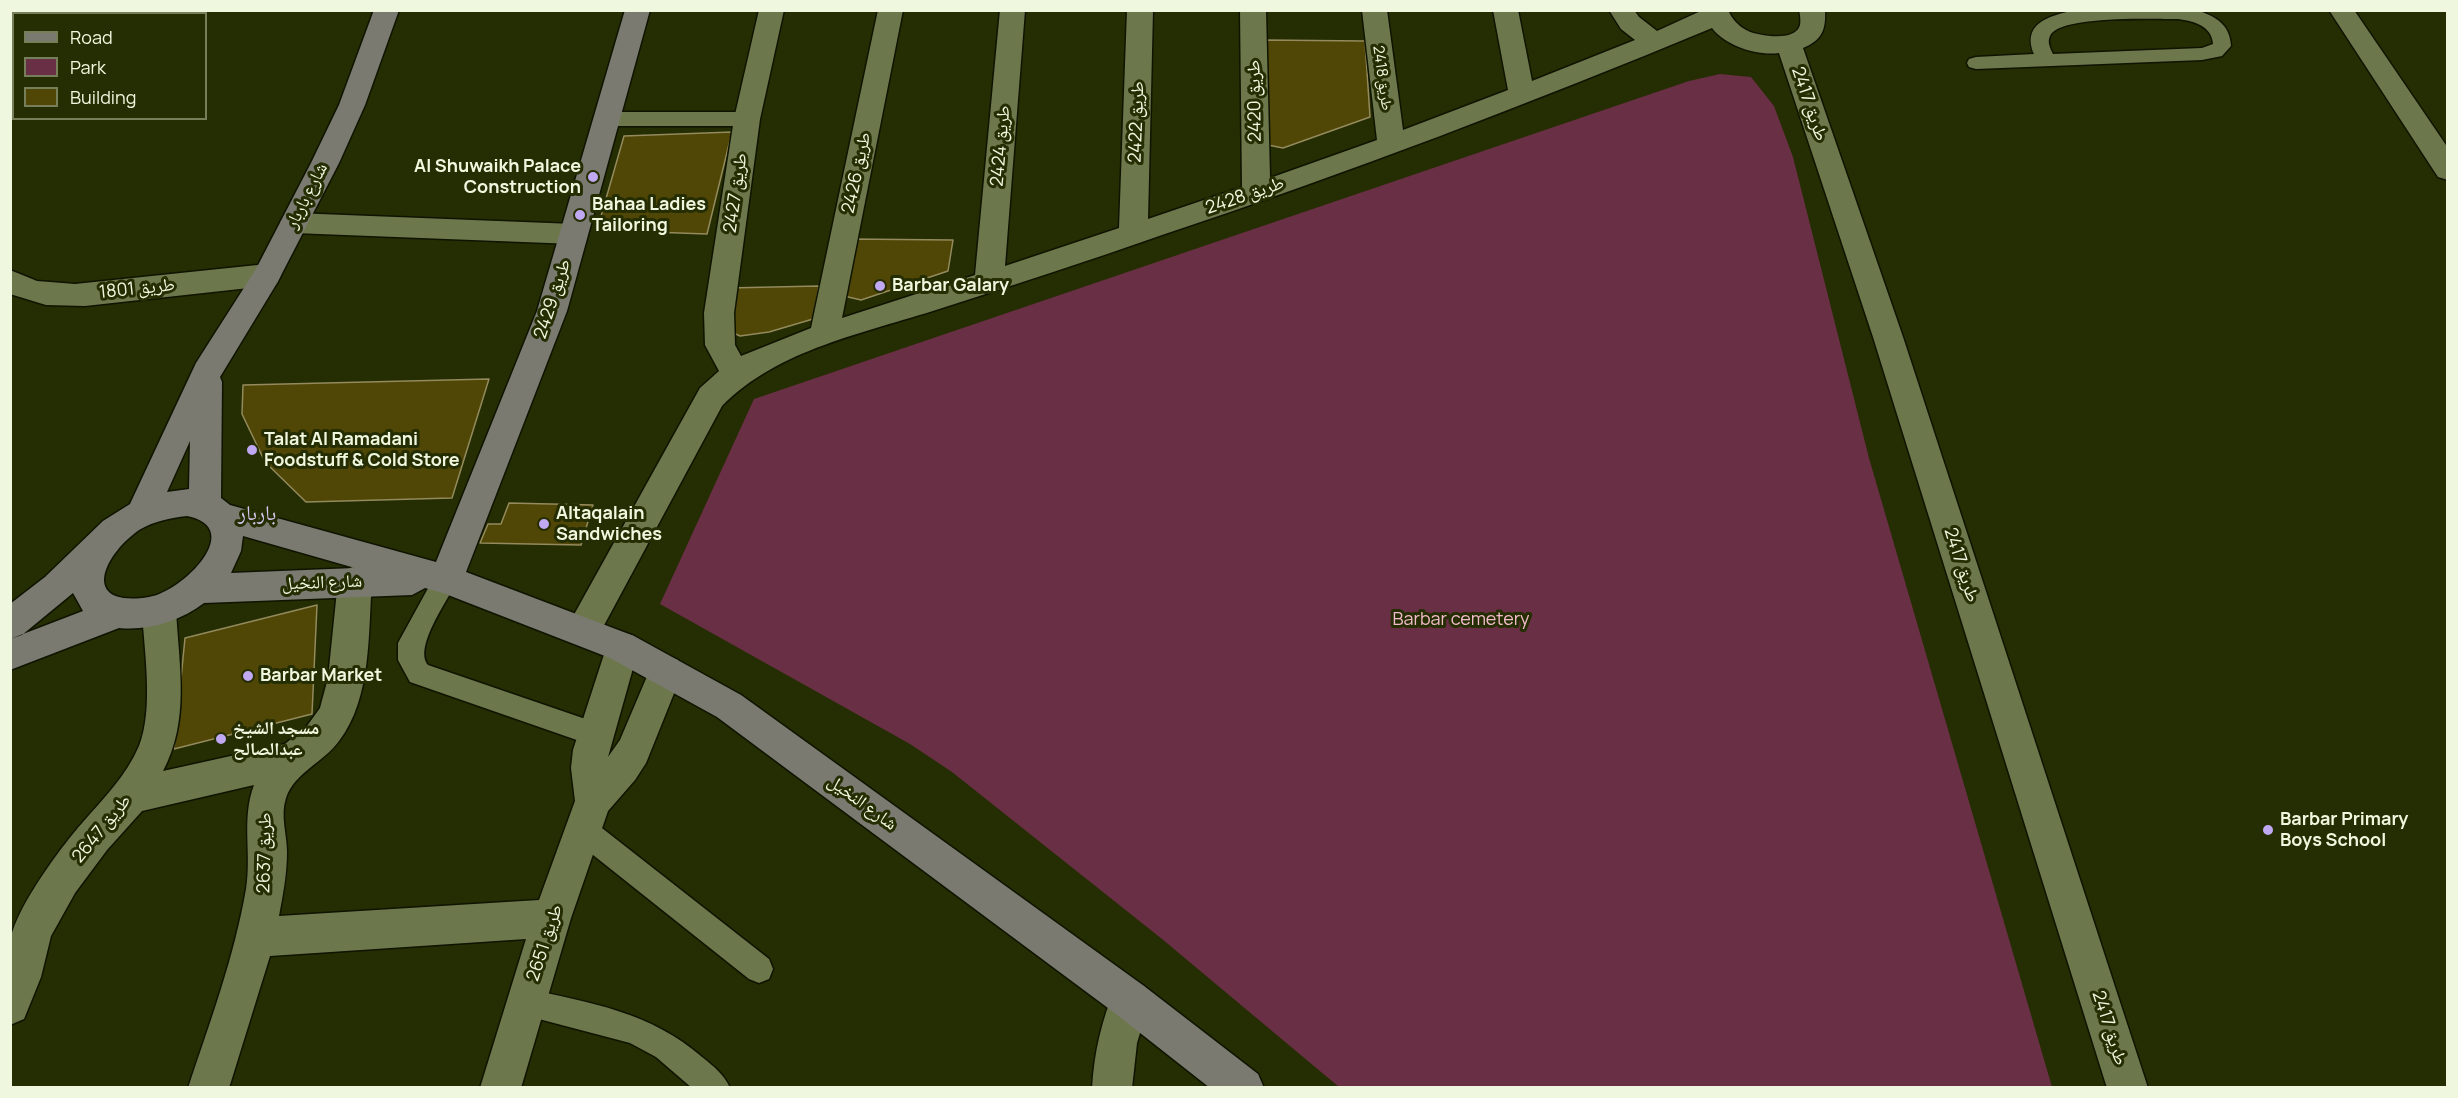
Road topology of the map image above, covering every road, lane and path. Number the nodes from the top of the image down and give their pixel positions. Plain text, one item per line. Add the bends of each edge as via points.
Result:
1 (387, 10) edge
2 (638, 10) edge
3 (772, 10) edge
4 (891, 10) edge
5 (1013, 10) edge
6 (1140, 10) edge
7 (1253, 10) edge
8 (1374, 10) edge
9 (1505, 10) edge
10 (1621, 10) edge
11 (1812, 10) edge
12 (2341, 10) edge
13 (1716, 13) edge
14 (2044, 18) edge
15 (1655, 42) junction
16 (1789, 44) junction
17 (2046, 60) junction
18 (1976, 63) dead end
19 (1522, 95) junction
20 (606, 119) junction
21 (747, 119) junction
22 (1391, 145) junction
23 (2444, 160) edge
24 (1256, 192) junction
25 (294, 222) junction
26 (1133, 233) junction
27 (574, 234) junction
28 (267, 275) junction
29 (10, 281) edge
30 (989, 282) junction
31 (824, 335) junction
32 (207, 371) junction
33 (735, 373) junction
34 (213, 511) junction
35 (142, 512) junction
36 (100, 545) junction
37 (446, 579) junction
38 (355, 581) junction
39 (198, 589) junction
40 (159, 609) junction
41 (119, 613) junction
42 (583, 631) junction
43 (622, 647) junction
44 (12, 649) edge
45 (666, 671) junction
46 (594, 734) junction
47 (290, 760) junction
48 (131, 796) junction
49 (588, 815) junction
50 (552, 918) junction
51 (258, 937) junction
52 (759, 969) dead end
53 (1130, 1000) junction
54 (526, 1003) junction
55 (10, 1005) edge
56 (208, 1088) edge
57 (500, 1088) edge
58 (715, 1088) edge
59 (1112, 1088) edge
60 (1244, 1088) edge
61 (2128, 1088) edge

1 - 25 street, شارع باربار via 352,105
2 - 20 street, طريق 2429
3 - 21 street, طريق 2427
4 - 31 street, طريق 2426
5 - 30 street, طريق 2424
6 - 26 street, طريق 2422
7 - 24 street, طريق 2420
8 - 22 street, طريق 2418
9 - 19 street
10 - 15 street via 1630,23
11 - 16 street via 1811,32
12 - 23 street
13 - 15 street, طريق 2428
13 - 16 street via 1728,30 1746,41 1760,45
14 - 17 lane via 2038,41
14 - 17 lane via 2178,13 2207,20 2223,38 2222,46 2215,52 2202,54
15 - 19 street, طريق 2428
16 - 61 street, طريق 2417 via 1888,337
17 - 18 lane
19 - 22 street, طريق 2428
20 - 21 lane
20 - 27 street, طريق 2429
21 - 33 street, طريق 2427 via 718,329 720,345
22 - 24 street, طريق 2428
24 - 26 street, طريق 2428
25 - 27 street
25 - 28 street, شارع باربار
26 - 30 street, طريق 2428
27 - 37 street, طريق 2429 via 552,311
28 - 29 street, طريق 1801 via 56,296 30,291
28 - 32 street, شارع باربار
30 - 31 street, طريق 2428
31 - 33 street, طريق 2428 via 765,356
32 - 34 street
32 - 35 street, شارع باربار
33 - 42 street via 702,411
34 - 35 street via 187,502
34 - 37 street, شارع النخيل
34 - 39 street via 226,528 227,543 213,574
35 - 36 street
36 - 41 street via 90,563 87,581 91,596 102,607
36 - 44 street via 57,588
37 - 38 street, شارع النخيل
37 - 42 street, شارع النخيل
37 - 46 lane via 411,643 409,655 419,674
38 - 39 street, شارع النخيل
38 - 47 street, طريق 2637 via 339,709 312,746
39 - 40 street
40 - 41 street
40 - 48 street, طريق 2647 via 164,713 156,749
41 - 44 street
42 - 43 street, شارع النخيل
43 - 45 street, شارع النخيل
43 - 46 street, طريق 2651
45 - 49 street, طريق 2651 via 633,751
45 - 53 street, شارع النخيل via 729,706
46 - 49 street, طريق 2651
47 - 48 street
47 - 51 street, طريق 2637 via 272,786 264,811 268,850
48 - 55 street, طريق 2647 via 62,880 33,928
49 - 50 street, طريق 2651
49 - 52 lane
50 - 51 street
50 - 54 street, طريق 2651
51 - 56 street, طريق 2637
53 - 59 street via 1119,1031
53 - 60 street, شارع النخيل
54 - 57 street, طريق 2651
54 - 58 lane via 648,1036

